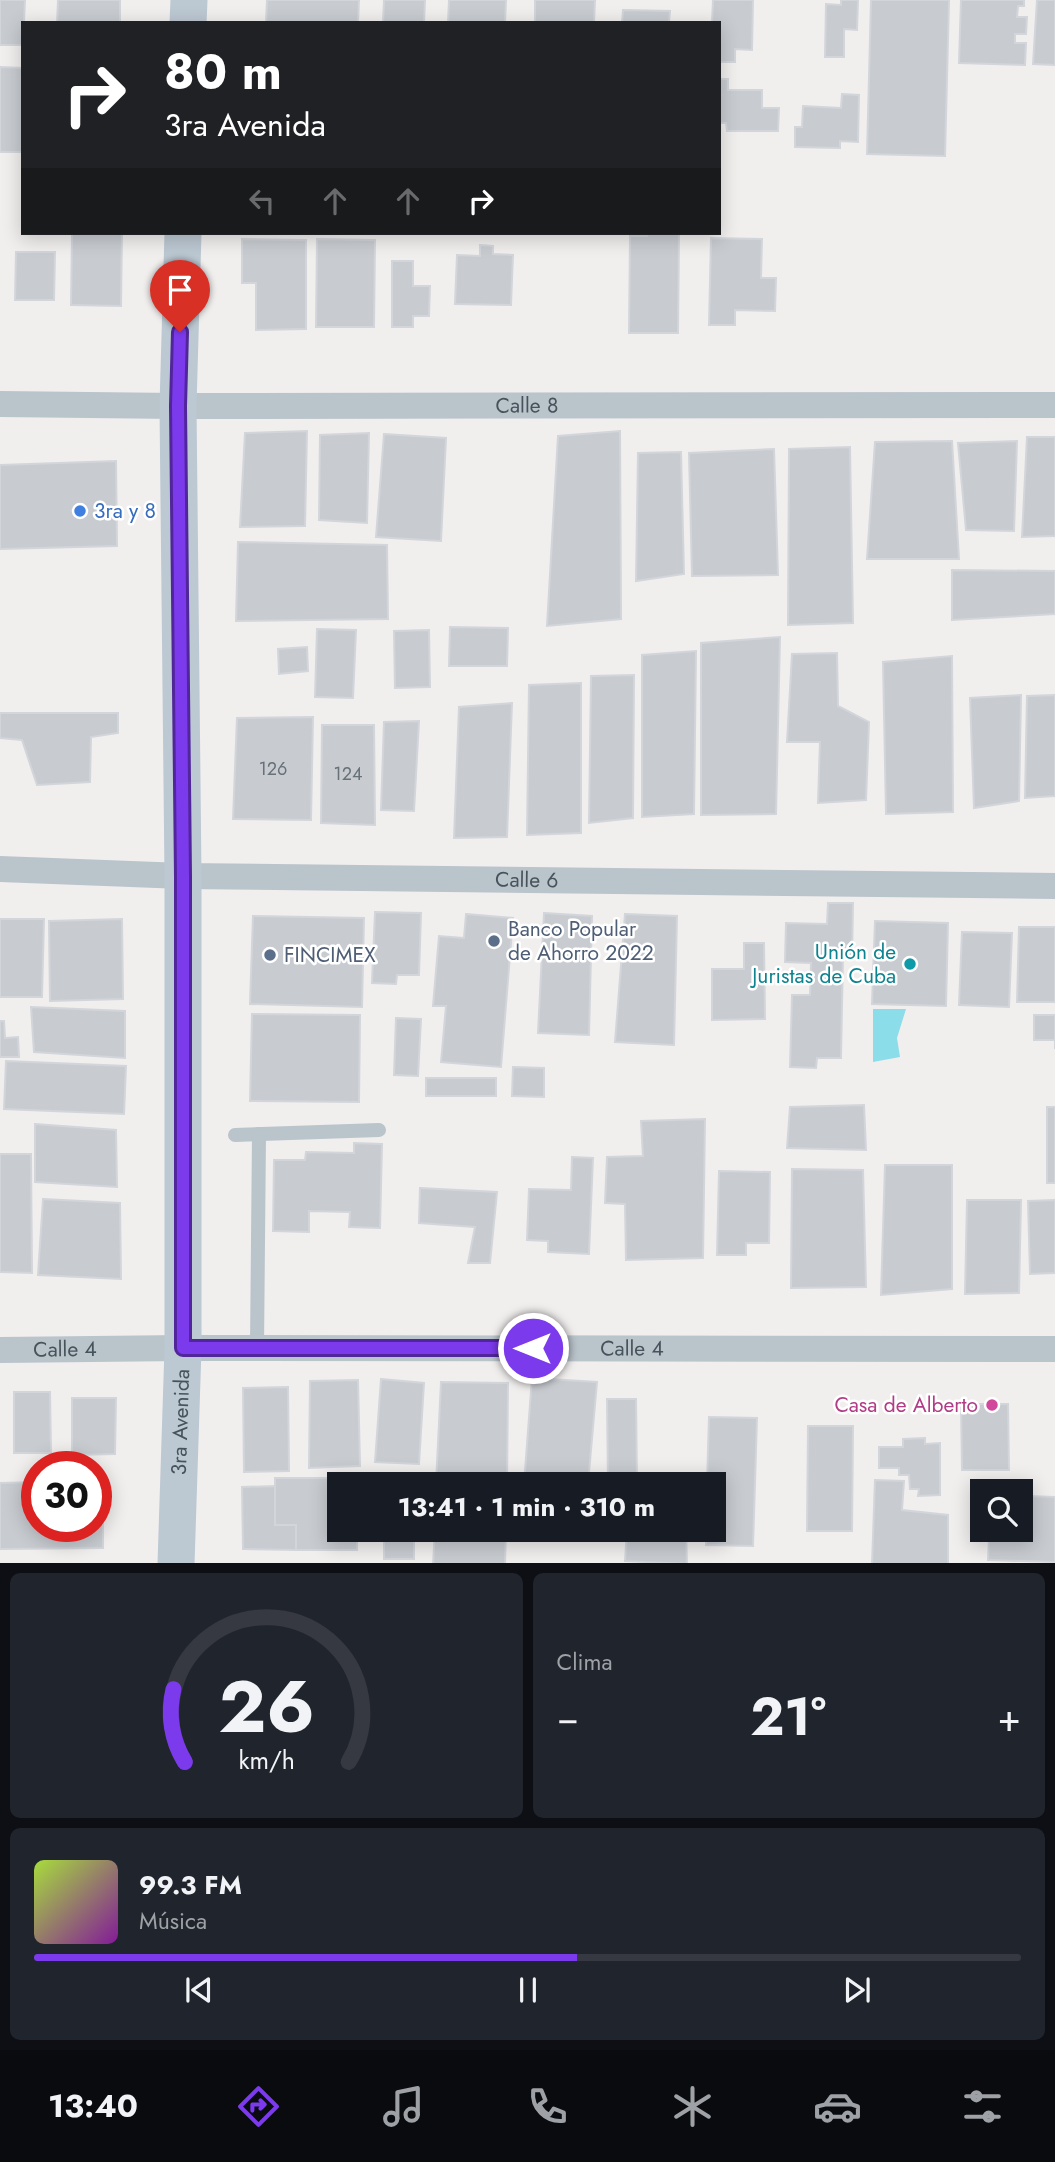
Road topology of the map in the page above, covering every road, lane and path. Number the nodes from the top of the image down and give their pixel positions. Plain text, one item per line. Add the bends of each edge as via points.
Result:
1 (189, 0) edge
2 (188, 21) edge
3 (183, 235) edge
4 (0, 404) edge
5 (1055, 405) edge
6 (178, 406) junction
7 (0, 869) edge
8 (183, 876) junction
9 (1055, 886) edge
10 (379, 1130) dead end
11 (259, 1134) junction
12 (235, 1135) dead end
13 (183, 1348) junction
14 (257, 1348) junction
15 (1055, 1349) edge
16 (0, 1350) edge
17 (176, 1563) edge

1 - 2 main road
3 - 6 main road, 3ra Avenida
4 - 6 street, Calle 8
5 - 6 street, Calle 8
6 - 8 main road, 3ra Avenida
7 - 8 street, Calle 6
8 - 9 street, Calle 6
8 - 13 main road, 3ra Avenida
10 - 11 lane
11 - 12 lane
11 - 14 lane
13 - 14 street, Calle 4
13 - 16 street, Calle 4
13 - 17 main road, 3ra Avenida
14 - 15 street, Calle 4

